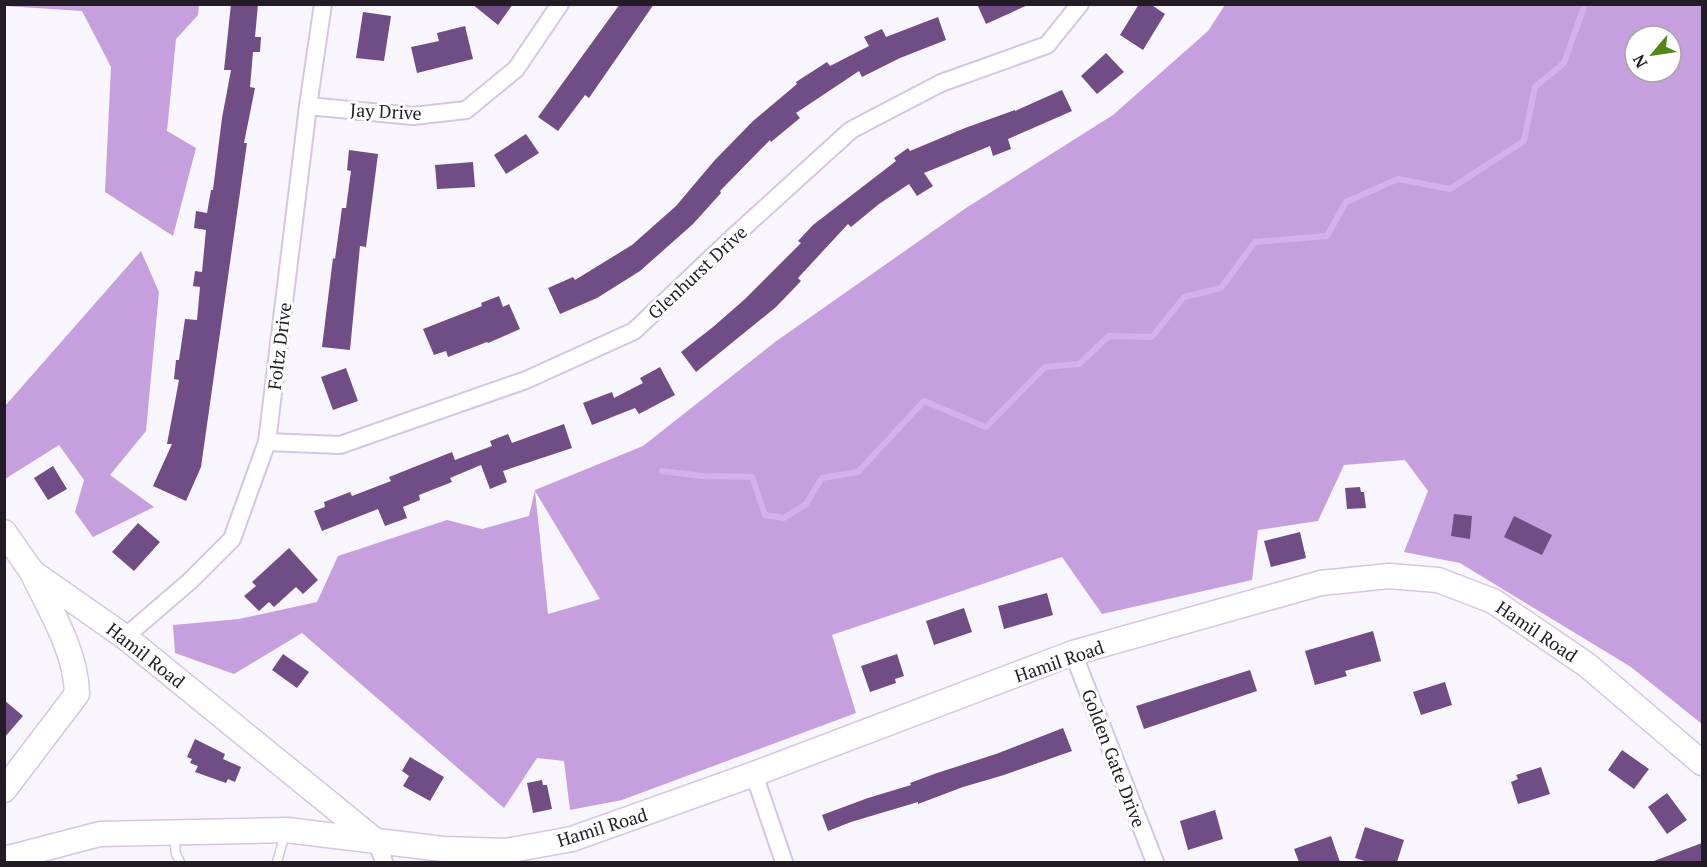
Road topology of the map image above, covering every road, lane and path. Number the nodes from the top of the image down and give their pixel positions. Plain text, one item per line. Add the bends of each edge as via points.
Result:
1 (323, 4) edge
2 (560, 4) edge
3 (1080, 4) edge
4 (308, 106) junction
5 (267, 442) junction
6 (4, 532) edge
7 (32, 572) junction
8 (126, 637) junction
9 (1074, 653) junction
10 (1702, 763) edge
11 (754, 774) junction
12 (4, 790) edge
13 (286, 830) junction
14 (173, 833) junction
15 (380, 852) edge
16 (4, 859) edge
17 (180, 862) edge
18 (277, 862) edge
19 (784, 862) edge
20 (1155, 862) edge

1 - 4 street, Foltz Drive
2 - 4 street, Jay Drive via 516,69 466,110 413,116
3 - 5 street, Glenhurst Drive via 1047,45 941,83 851,130 634,331 526,380 340,445
4 - 5 street, Foltz Drive
5 - 8 street, Foltz Drive via 232,539
6 - 7 street, Hamil Road
7 - 8 street, Hamil Road
7 - 12 street via 70,651 77,694
8 - 15 street, Hamil Road
9 - 10 street, Hamil Road via 1321,583 1389,576 1438,580 1493,601 1587,665
9 - 11 street, Hamil Road
9 - 20 street, Golden Gate Drive
11 - 15 street, Hamil Road via 572,839 506,851
11 - 19 street
13 - 14 street, Hamil Road
13 - 15 street, Hamil Road
13 - 18 lane
14 - 16 street, Hamil Road via 100,834
14 - 17 lane

